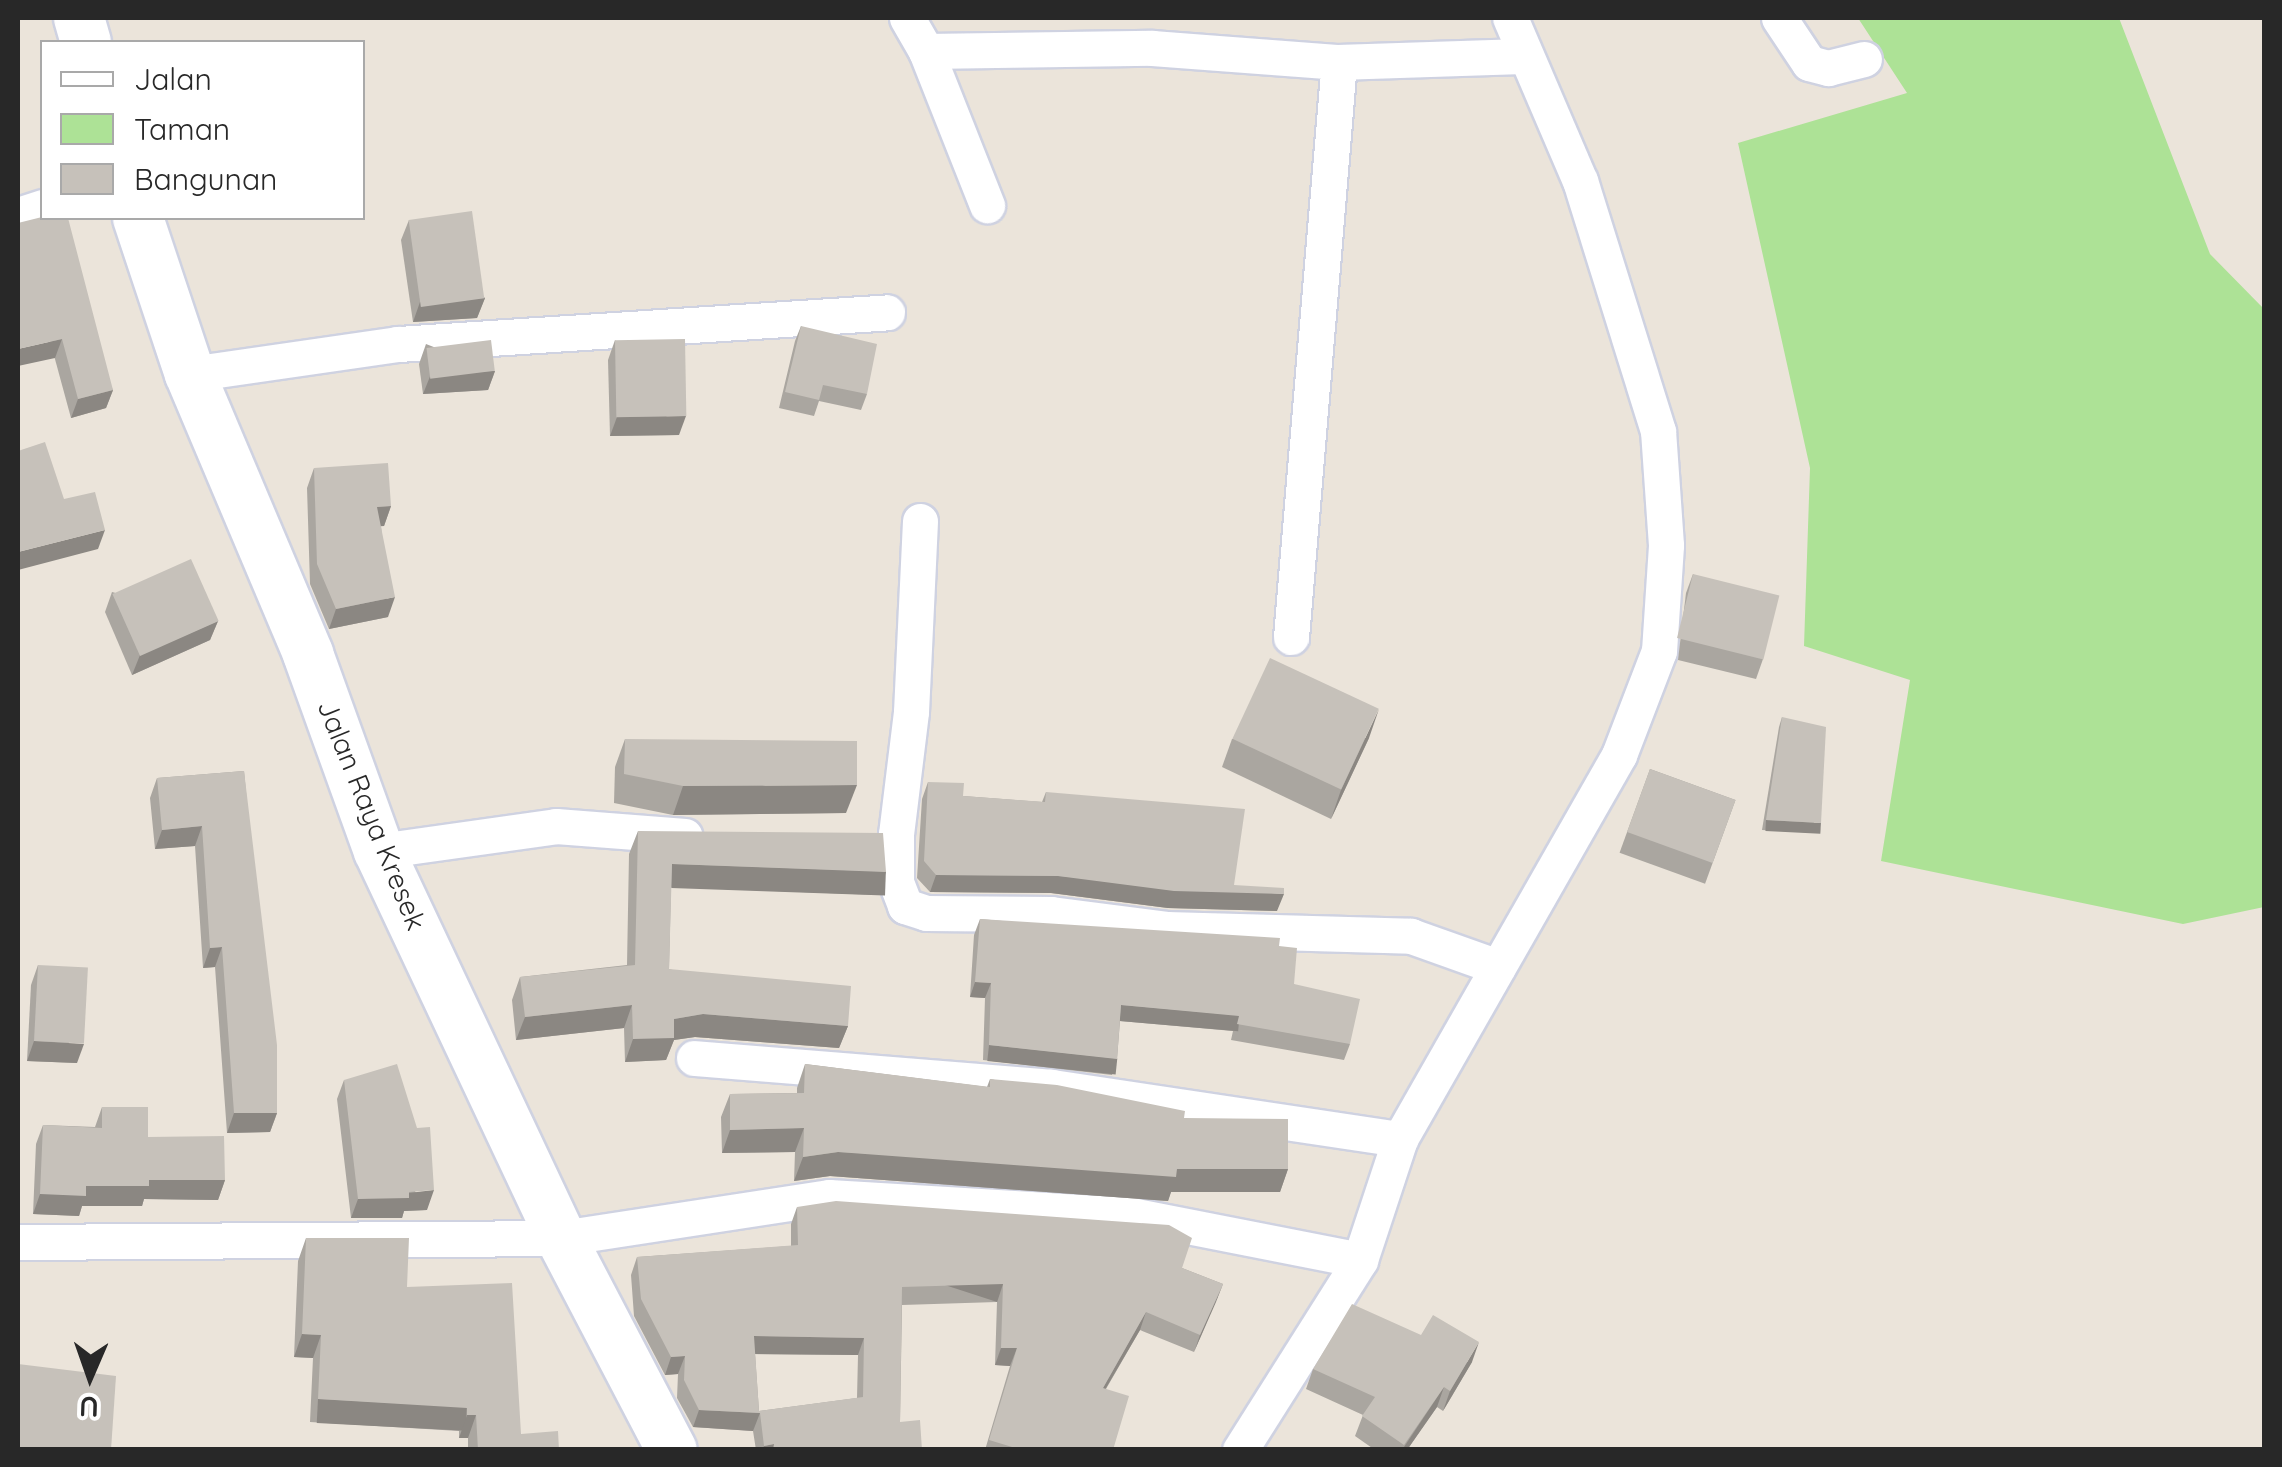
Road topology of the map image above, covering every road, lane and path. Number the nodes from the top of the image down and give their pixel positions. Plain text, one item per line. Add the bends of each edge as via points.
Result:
1 (906, 18) edge
2 (1510, 18) edge
3 (1779, 18) edge
4 (926, 50) junction
5 (1522, 56) junction
6 (1864, 59) dead end
7 (1339, 62) junction
8 (987, 204) dead end
9 (139, 220) edge
10 (887, 312) dead end
11 (190, 374) junction
12 (920, 521) dead end
13 (1291, 637) dead end
14 (896, 834) junction
15 (858, 835) edge
16 (724, 836) edge
17 (379, 851) junction
18 (1498, 967) junction
19 (694, 1058) dead end
20 (1400, 1139) junction
21 (560, 1238) junction
22 (18, 1242) edge
23 (1360, 1260) junction
24 (672, 1450) edge
25 (1240, 1450) edge

1 - 4 street
2 - 5 street
3 - 6 street via 1809,63 1828,68
4 - 7 street via 1152,48
4 - 8 street
5 - 7 street
5 - 18 street via 1580,181 1658,431 1666,545 1659,651 1619,755
7 - 13 street
9 - 11 main road, Jalan Raya Kresek
10 - 11 street via 398,344
11 - 17 main road, Jalan Raya Kresek via 308,654
12 - 14 street via 911,712
14 - 15 street
14 - 18 street via 896,882 910,909 1051,914 1184,930 1411,936
16 - 17 street via 556,826
17 - 21 main road, Jalan Raya Kresek
18 - 20 street
19 - 20 street via 1051,1087
20 - 23 street
21 - 22 street
21 - 23 street via 829,1198 1130,1215
21 - 24 main road, Jalan Raya Kresek
23 - 25 street

